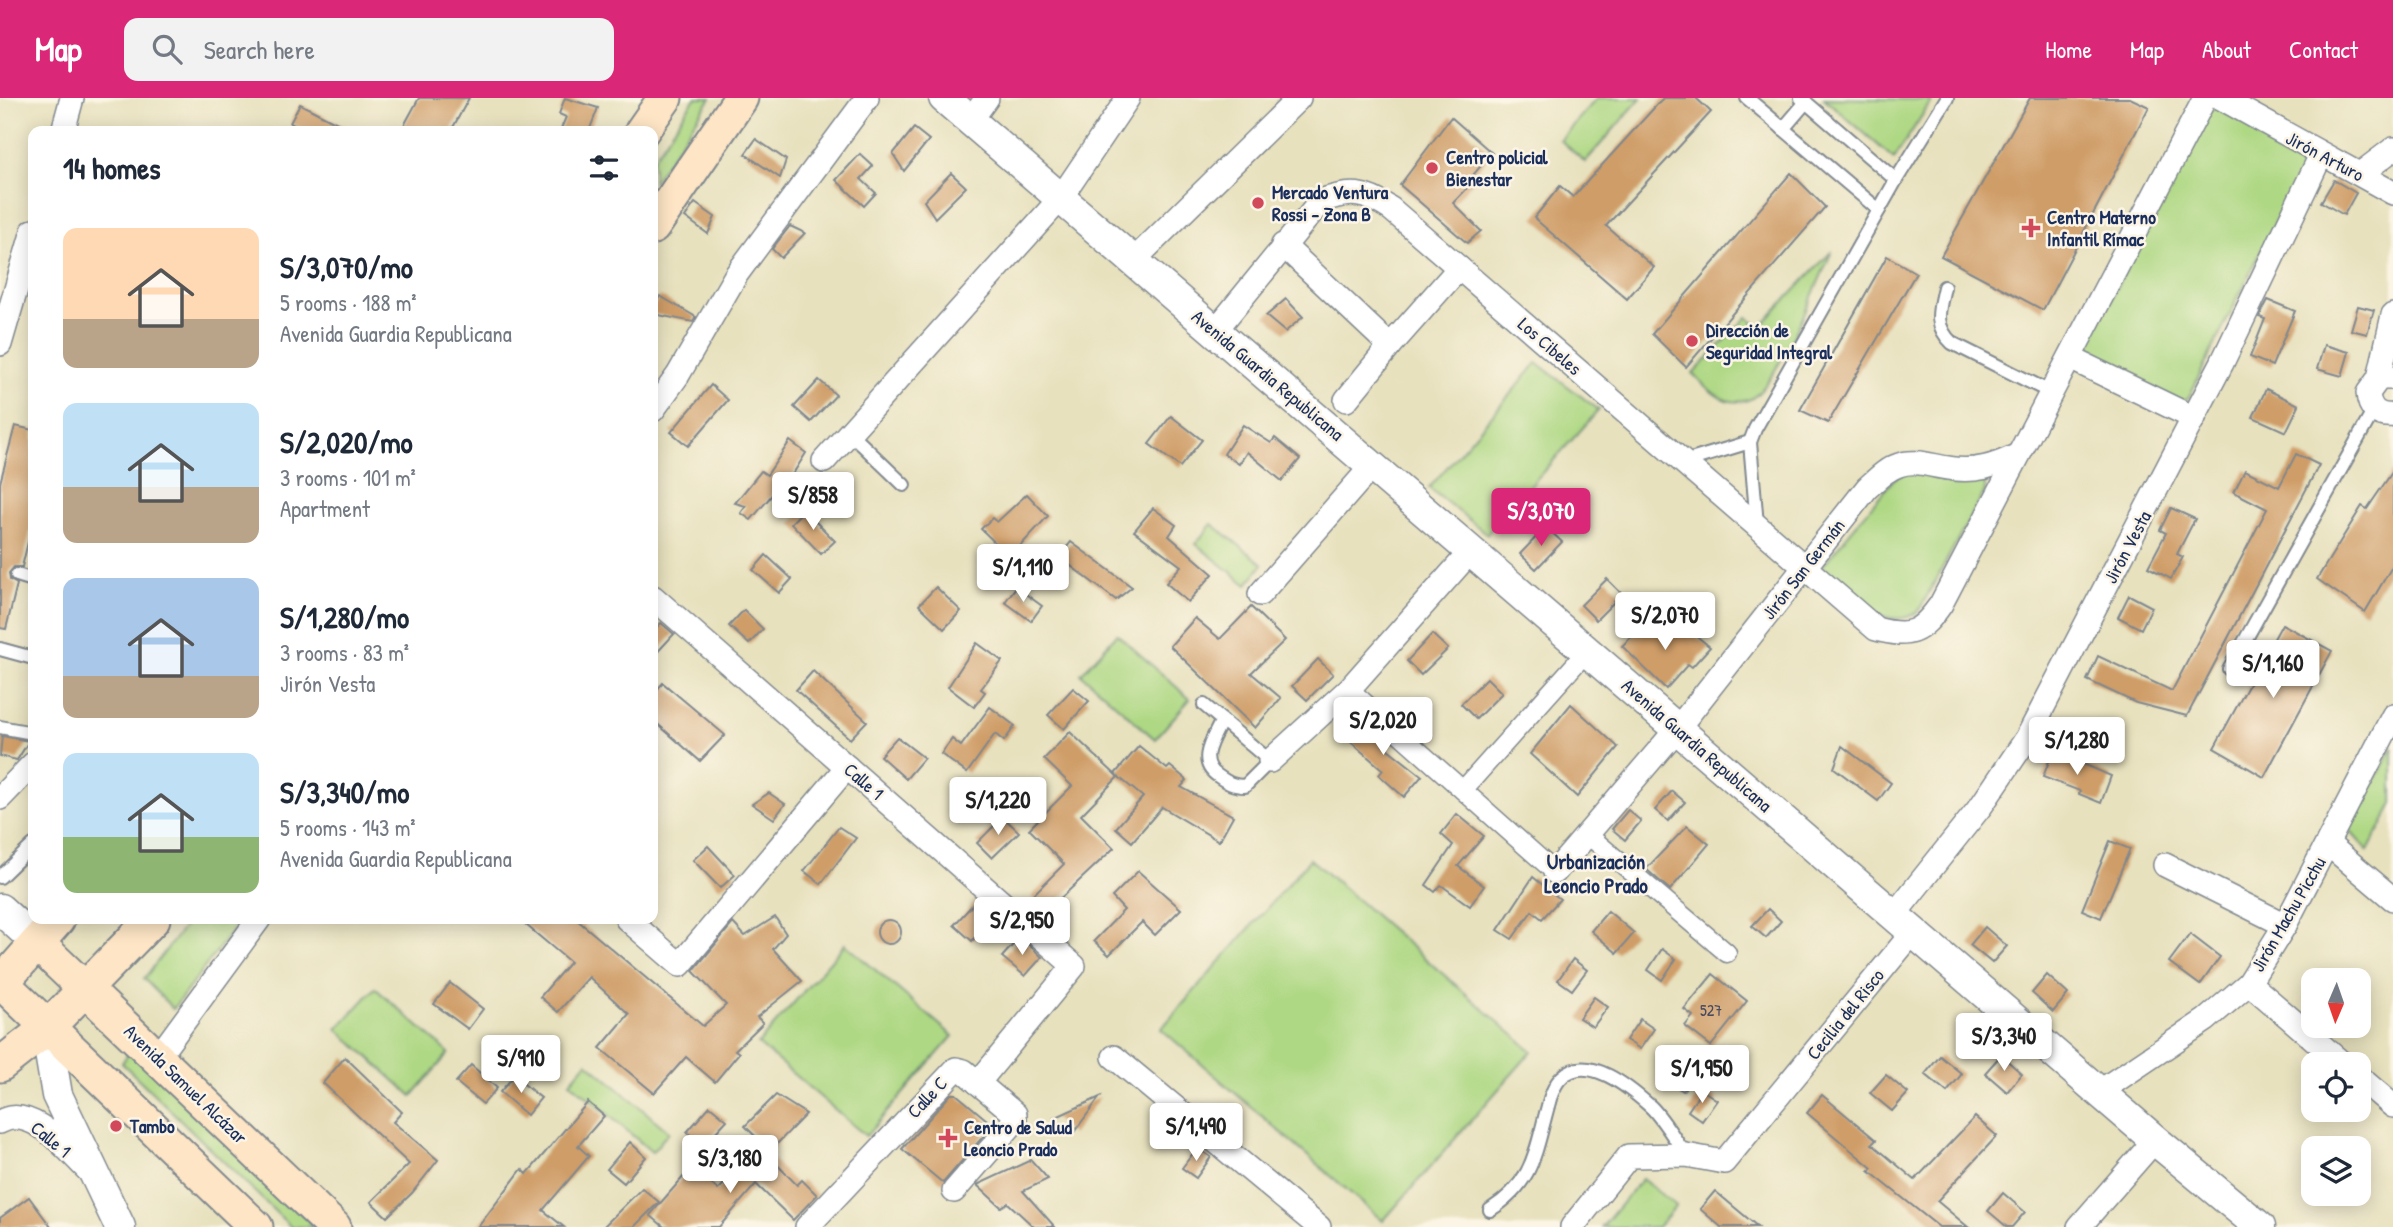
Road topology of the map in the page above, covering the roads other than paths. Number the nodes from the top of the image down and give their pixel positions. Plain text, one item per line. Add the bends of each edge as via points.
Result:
1 (72, 98) edge
2 (665, 98) edge
3 (741, 98) edge
4 (867, 98) edge
5 (944, 98) edge
6 (1128, 98) edge
7 (1299, 98) edge
8 (1747, 98) edge
9 (1947, 98) edge
10 (2205, 98) edge
11 (2221, 98) edge
12 (1804, 100) edge
13 (979, 109) edge
14 (64, 126) edge
15 (645, 126) edge
16 (1783, 129) junction
17 (2393, 149) edge
18 (2321, 155) junction
19 (2360, 174) junction
20 (1896, 180) junction
21 (2393, 193) edge
22 (1060, 199) junction
23 (1879, 210) junction
24 (658, 220) edge
25 (28, 244) edge
26 (1283, 245) junction
27 (1133, 261) junction
28 (1459, 268) junction
29 (1944, 287) dead end
30 (6, 299) edge
31 (2393, 315) edge
32 (1215, 331) junction
33 (0, 344) edge
34 (1390, 346) junction
35 (2070, 358) junction
36 (2386, 378) edge
37 (2052, 393) junction
38 (658, 400) edge
39 (1346, 401) dead end
40 (2383, 413) edge
41 (2194, 418) junction
42 (850, 433) junction
43 (1750, 442) junction
44 (2018, 455) junction
45 (824, 461) dead end
46 (1684, 462) junction
47 (1373, 465) junction
48 (904, 485) dead end
49 (1757, 525) junction
50 (1472, 550) junction
51 (1805, 568) junction
52 (17, 575) dead end
53 (28, 578) edge
54 (1260, 594) dead end
55 (658, 601) edge
56 (0, 649) edge
57 (1588, 650) junction
58 (28, 657) edge
59 (2229, 669) dead end
60 (1349, 689) junction
61 (1204, 705) dead end
62 (2393, 716) edge
63 (1222, 720) junction
64 (0, 727) edge
65 (1678, 728) junction
66 (28, 732) edge
67 (1269, 761) junction
68 (847, 767) junction
69 (28, 769) edge
70 (1463, 790) junction
71 (0, 798) edge
72 (1588, 835) junction
73 (2328, 844) junction
74 (28, 850) edge
75 (2165, 864) dead end
76 (1555, 873) joint
77 (0, 877) edge
78 (2393, 899) edge
79 (0, 909) edge
80 (28, 922) edge
81 (1904, 923) junction
82 (148, 924) edge
83 (255, 924) edge
84 (633, 924) edge
85 (2285, 925) junction
86 (48, 931) edge
87 (1727, 953) dead end
88 (1074, 966) joint
89 (1, 983) edge
90 (2249, 984) junction
91 (86, 989) junction
92 (46, 1029) junction
93 (2329, 1052) edge
94 (158, 1057) junction
95 (1114, 1057) dead end
96 (0, 1065) edge
97 (978, 1083) junction
98 (2371, 1087) edge
99 (2099, 1092) junction
100 (2393, 1106) edge
101 (0, 1122) edge
102 (2155, 1140) junction
103 (1686, 1155) junction
104 (95, 1177) junction
105 (954, 1191) dead end
106 (1490, 1210) dead end
107 (120, 1227) edge
108 (256, 1227) edge
109 (334, 1227) edge
110 (807, 1227) edge
111 (1319, 1227) edge
112 (1573, 1227) edge
113 (2079, 1227) edge
114 (2260, 1227) edge

1 - 14 street
2 - 15 main road
3 - 24 main road
4 - 38 street via 736,275 678,375
5 - 13 street, Avenida Guardia Republicana
6 - 22 street
7 - 27 street
8 - 16 lane
9 - 20 lane
10 - 35 street
11 - 18 street, Jirón Arturo
12 - 16 lane
12 - 20 lane
13 - 22 street, Avenida Guardia Republicana
16 - 23 lane
17 - 19 street
18 - 19 street, Jirón Arturo
18 - 41 street, Jirón Vesta
19 - 21 street, Jirón Arturo
20 - 23 lane
22 - 27 street, Avenida Guardia Republicana
22 - 42 street
23 - 43 lane
25 - 30 street
26 - 28 street, Los Cibeles via 1321,201 1343,193 1373,198 1391,209
26 - 32 street, Los Cibeles
26 - 34 street
27 - 32 street, Avenida Guardia Republicana
28 - 34 street
28 - 46 street, Los Cibeles
29 - 37 lane via 1937,316 1952,343
30 - 33 street
31 - 36 street
32 - 47 street, Avenida Guardia Republicana
34 - 39 street
35 - 37 street
35 - 41 street
36 - 40 street via 2368,393
37 - 44 street
40 - 59 lane
41 - 81 street, Jirón Vesta via 2027,738
42 - 45 street
42 - 48 lane
43 - 46 lane
43 - 49 lane
44 - 51 street, Jirón San Germán via 1975,470 1900,464 1867,488
44 - 51 street, Los Cibeles via 1941,604 1917,631 1895,634 1876,629
46 - 49 street, Los Cibeles
47 - 50 street, Avenida Guardia Republicana
47 - 54 street
49 - 51 street, Los Cibeles
50 - 57 street, Avenida Guardia Republicana
50 - 60 street
51 - 65 street, Jirón San Germán
52 - 53 lane
55 - 68 street, Calle 1
56 - 58 lane
57 - 65 street, Avenida Guardia Republicana
57 - 70 street
60 - 67 street
60 - 70 street
61 - 63 lane
62 - 73 street, Jirón Machu Picchu
63 - 67 lane
63 - 67 lane via 1207,751 1211,772 1233,786 1245,786
64 - 66 lane
65 - 72 street, Jirón San Germán
65 - 81 street, Avenida Guardia Republicana
68 - 84 street via 680,965
68 - 88 street, Calle 1
69 - 71 street
70 - 76 street
72 - 76 street, Jirón San Germán
72 - 87 street
73 - 78 street
73 - 85 street, Jirón Machu Picchu
74 - 77 lane
75 - 85 street
79 - 80 street
81 - 99 street, Avenida Guardia Republicana
81 - 103 street, Cecilia del Risco via 1724,1162
82 - 91 main road
83 - 94 street
85 - 90 street, Jirón Machu Picchu
86 - 89 main road
86 - 91 main road, Avenida Samuel Alcázar
88 - 97 street, Calle C
89 - 92 main road
90 - 93 street
90 - 99 street, Jirón Machu Picchu via 2206,1020
91 - 92 main road
91 - 94 main road, Avenida Samuel Alcázar
92 - 96 main road
92 - 104 street via 57,1095
92 - 108 main road
94 - 109 main road, Avenida Samuel Alcázar
95 - 111 street
97 - 105 street via 1015,1114 1015,1121
97 - 110 street, Calle C via 964,1071 950,1072
98 - 100 street
99 - 102 street, Avenida Guardia Republicana
101 - 104 street, Calle 1 via 30,1120
102 - 113 street
102 - 114 street, Avenida Guardia Republicana
103 - 106 lane via 1652,1108 1593,1069 1574,1069 1561,1077 1550,1097 1531,1168 1522,1184
103 - 112 street via 1629,1156
104 - 107 street

